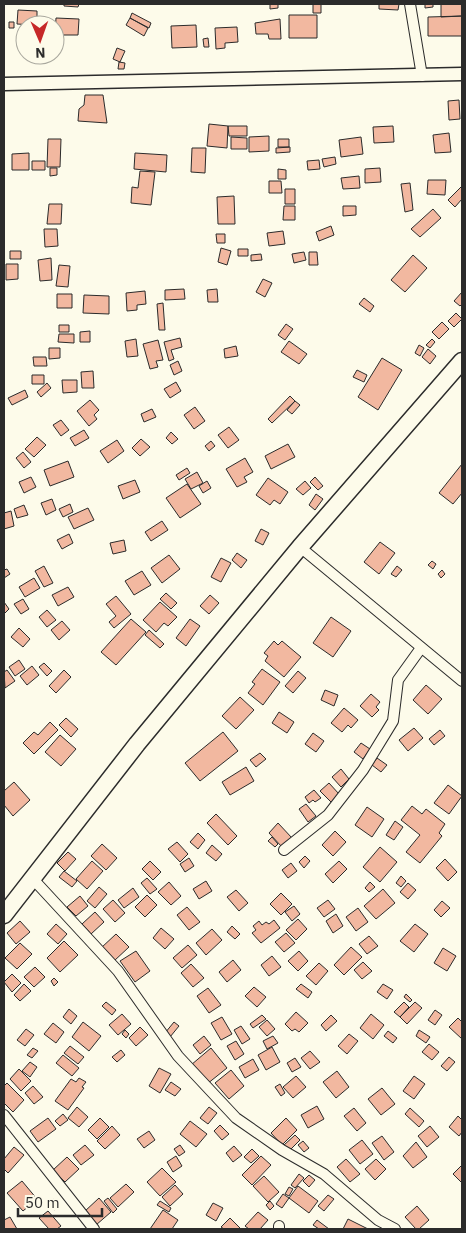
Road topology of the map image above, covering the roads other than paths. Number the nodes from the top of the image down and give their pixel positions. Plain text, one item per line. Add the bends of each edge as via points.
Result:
1 (410, 4) edge
2 (462, 74) edge
3 (422, 76) junction
4 (4, 84) edge
5 (462, 361) edge
6 (300, 548) junction
7 (421, 648) junction
8 (462, 681) edge
9 (284, 850) dead end
10 (33, 879) junction
11 (4, 915) edge
12 (4, 1115) edge
13 (94, 1229) edge
14 (395, 1229) edge

1 - 3 street
2 - 3 street
3 - 4 street
5 - 6 main road
6 - 7 street
6 - 10 main road via 137,744
7 - 8 street
7 - 9 street via 398,680 393,721 363,770 328,815
10 - 11 main road
10 - 14 street via 118,971 178,1056 236,1118 324,1174 378,1220
12 - 13 street

